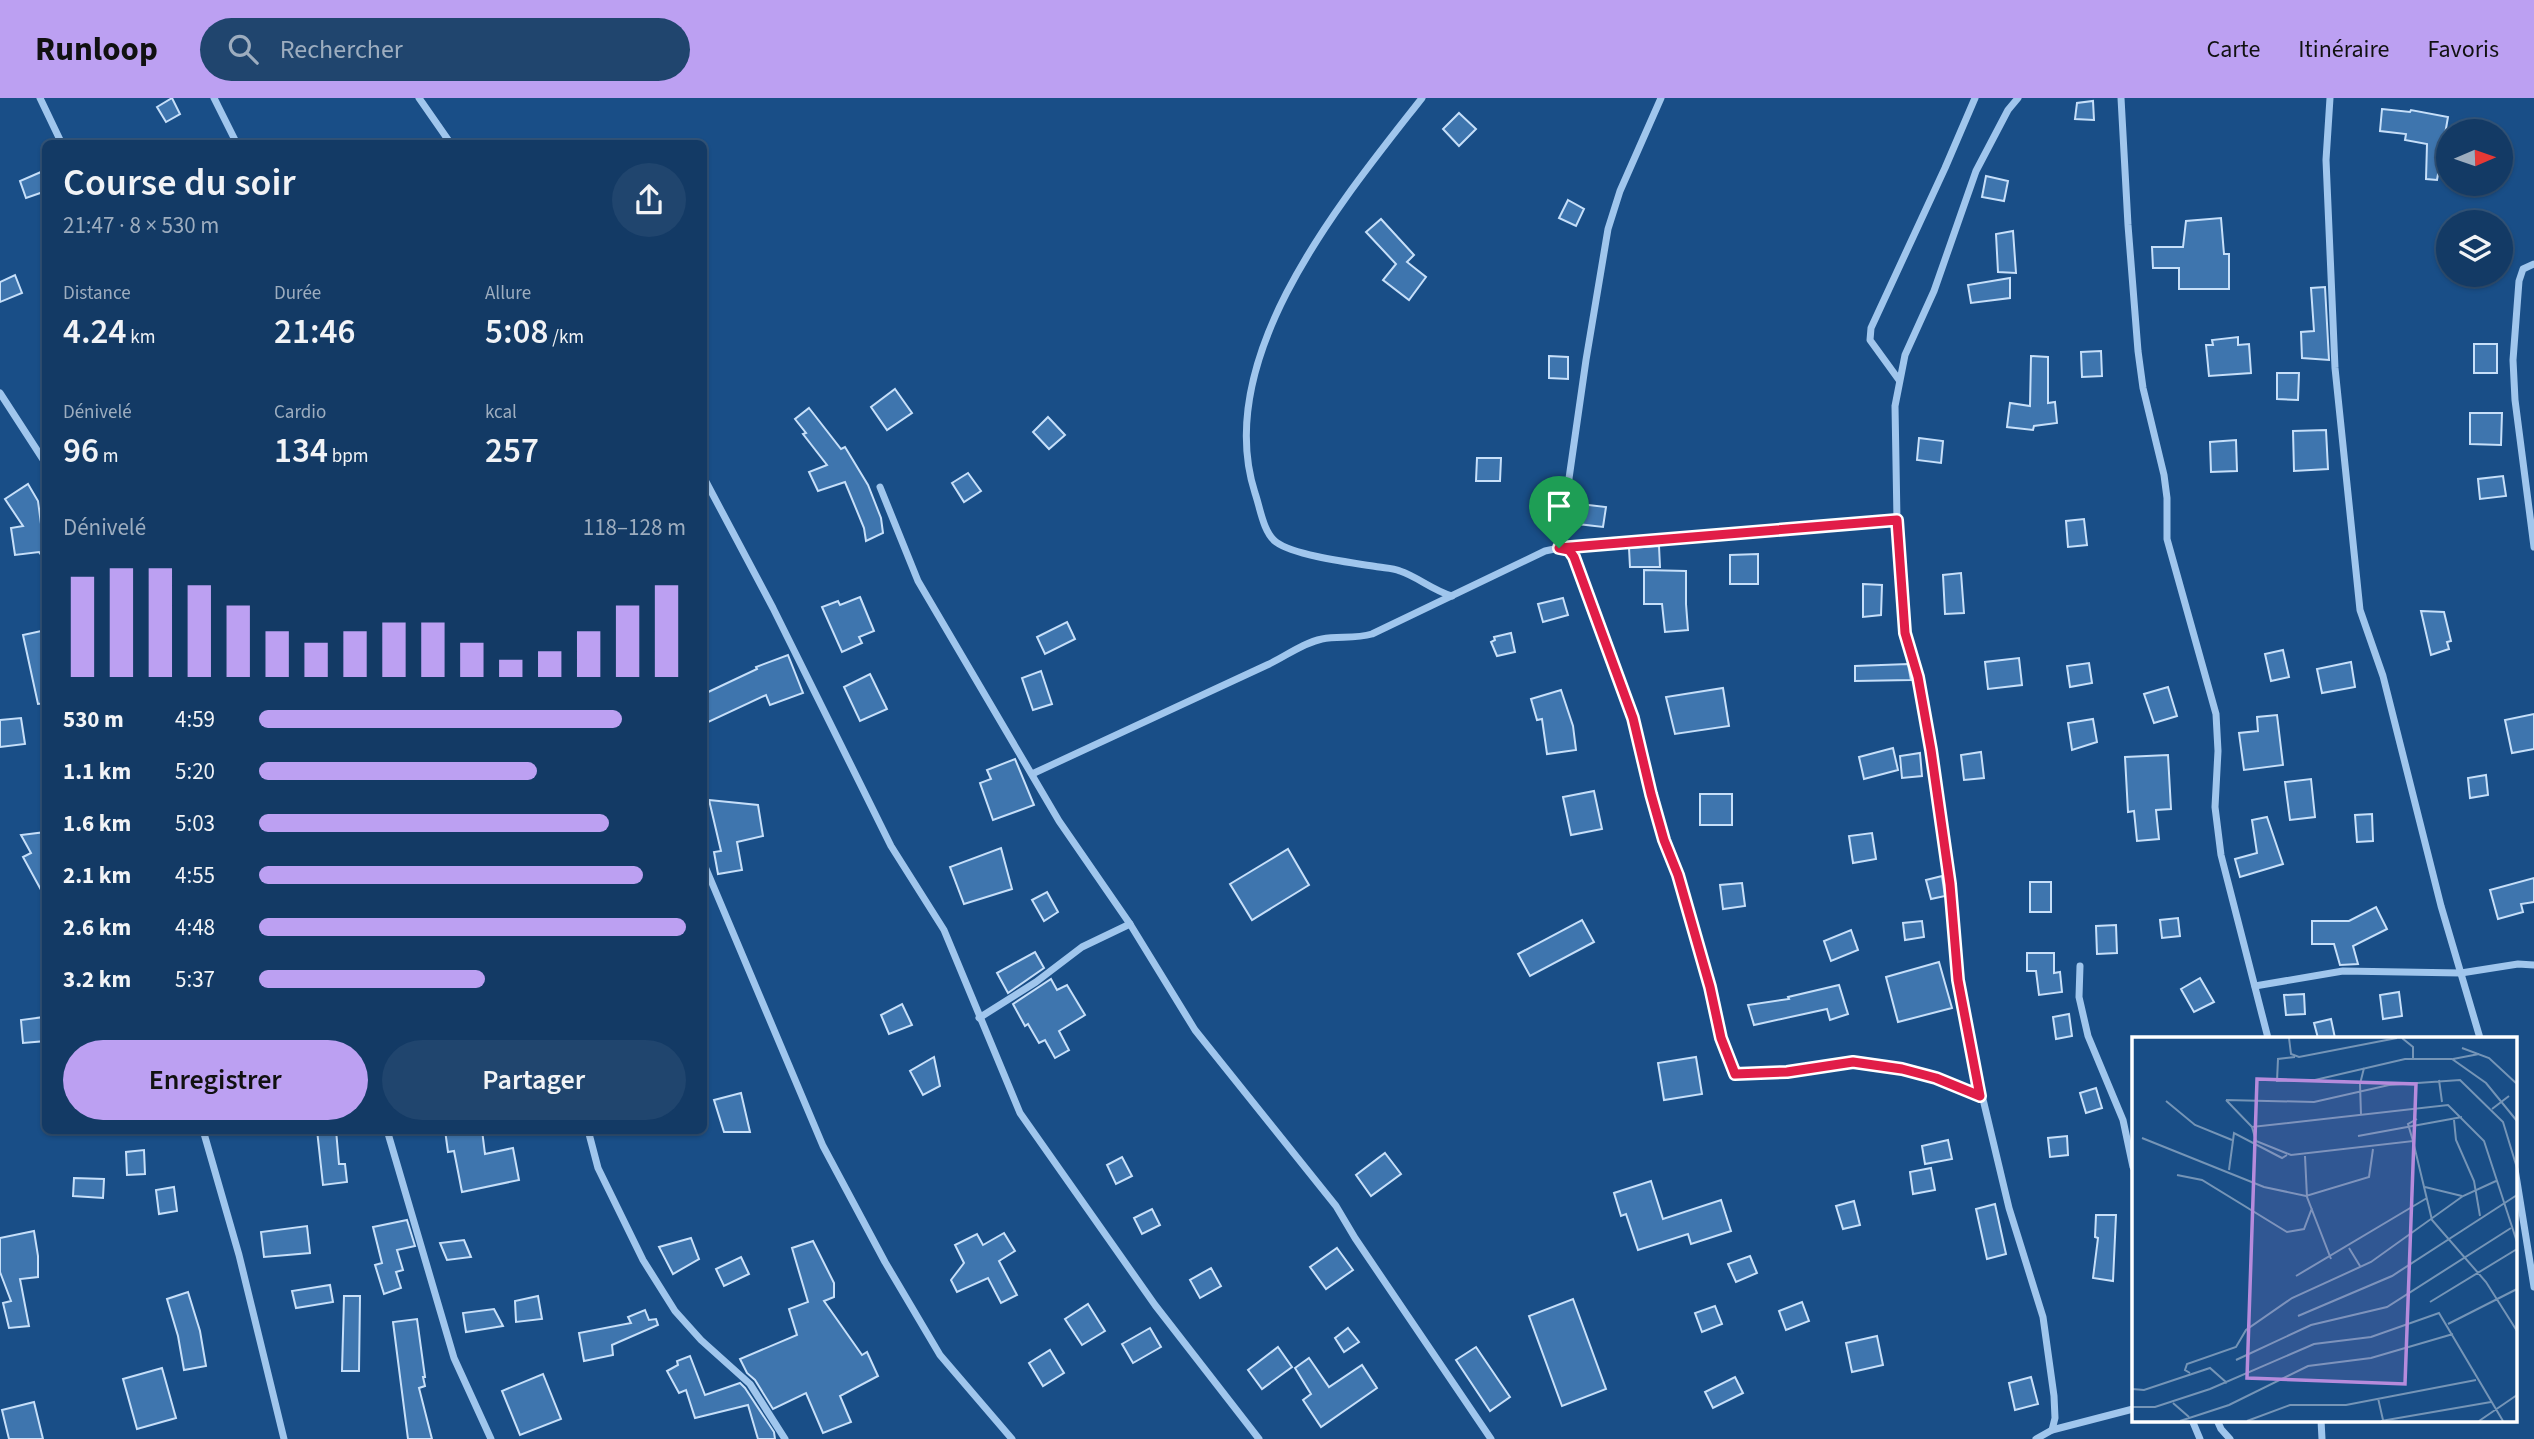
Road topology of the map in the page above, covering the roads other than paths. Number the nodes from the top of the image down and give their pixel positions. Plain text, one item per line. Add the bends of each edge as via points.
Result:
1 (40, 98) edge
2 (214, 98) edge
3 (419, 98) edge
4 (1423, 98) edge
5 (1661, 98) edge
6 (1975, 98) edge
7 (2018, 98) edge
8 (2122, 98) edge
9 (2330, 98) edge
10 (60, 140) edge
11 (235, 140) edge
12 (448, 140) edge
13 (2534, 264) edge
14 (1899, 380) junction
15 (0, 393) edge
16 (42, 458) edge
17 (707, 484) edge
18 (880, 486) dead end
19 (1897, 520) junction
20 (2534, 547) edge
21 (1559, 548) junction
22 (1452, 597) junction
23 (1032, 774) junction
24 (707, 871) edge
25 (1130, 924) junction
26 (2534, 965) edge
27 (2080, 966) dead end
28 (2461, 973) junction
29 (2255, 986) junction
30 (979, 1018) junction
31 (2268, 1037) edge
32 (2480, 1037) edge
33 (1980, 1096) junction
34 (203, 1134) edge
35 (388, 1134) edge
36 (589, 1134) edge
37 (2132, 1162) edge
38 (2516, 1175) edge
39 (2534, 1287) edge
40 (2132, 1409) edge
41 (2193, 1422) edge
42 (2218, 1422) edge
43 (2052, 1430) junction
44 (284, 1439) edge
45 (491, 1439) edge
46 (785, 1439) edge
47 (1012, 1439) edge
48 (1259, 1439) edge
49 (1491, 1439) edge
50 (2036, 1439) edge
51 (2200, 1439) edge
52 (2230, 1439) edge

1 - 10 street
2 - 11 street
3 - 12 street
4 - 22 street via 1351,189 1300,268 1257,366 1245,444 1252,484 1275,541 1307,553 1400,571
5 - 21 street via 1608,229
6 - 14 street via 1871,328 1870,340
7 - 14 street via 1976,171
8 - 29 street via 2143,388 2164,475 2169,553 2216,714 2215,807 2221,855
9 - 28 street via 2326,160 2335,368 2360,610 2383,676
13 - 20 street via 2523,269 2519,281 2513,360
14 - 19 street via 1895,406
15 - 16 street
17 - 30 street via 891,846 944,930
18 - 23 street via 919,581
19 - 21 street
19 - 33 street via 1905,633 1931,750 1958,980
21 - 22 street
21 - 33 street via 1574,557 1633,718 1721,1038 1735,1074 1853,1062 1936,1078
22 - 23 street via 1372,634 1304,645
23 - 25 street
24 - 47 street via 823,1146 885,1262 940,1355
25 - 30 street via 1082,947
25 - 49 street via 1195,1030 1336,1206
26 - 28 street
27 - 37 street via 2079,997 2088,1036 2123,1120
28 - 29 street via 2361,970
28 - 32 street
29 - 31 street
30 - 48 street via 1020,1113 1155,1305
33 - 43 street via 2043,1317 2054,1396
34 - 44 street via 239,1255
35 - 45 street via 454,1358
36 - 46 street via 604,1179 643,1260 675,1311 750,1384
38 - 39 street
40 - 43 street
41 - 51 street
42 - 52 street
43 - 50 street

